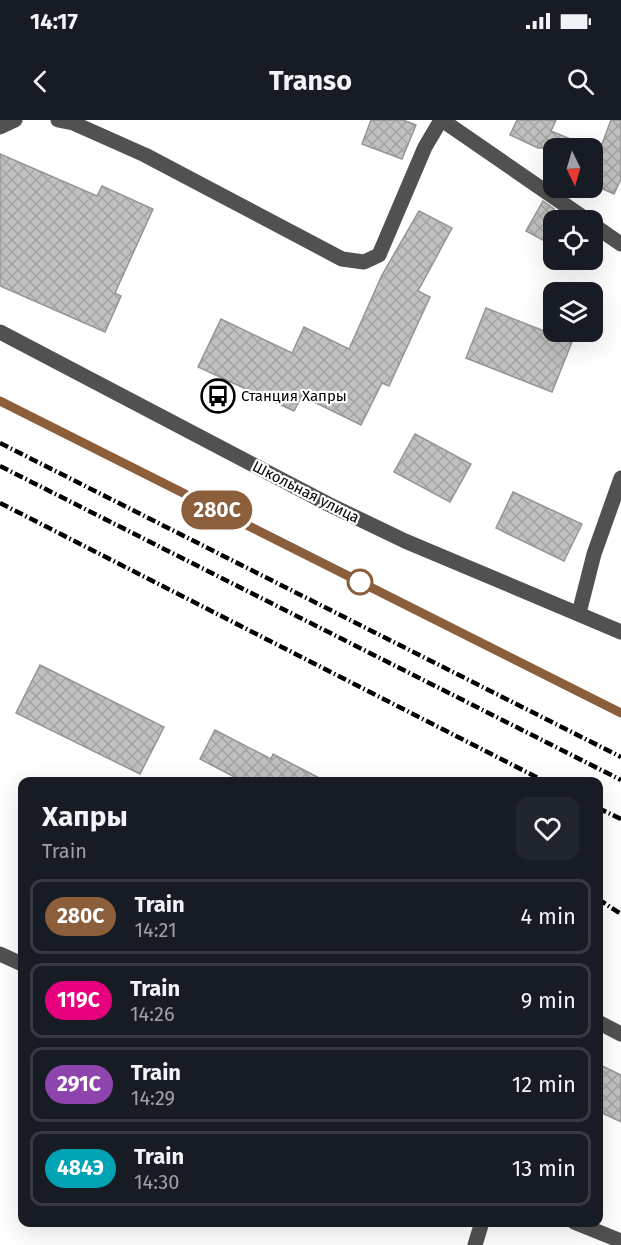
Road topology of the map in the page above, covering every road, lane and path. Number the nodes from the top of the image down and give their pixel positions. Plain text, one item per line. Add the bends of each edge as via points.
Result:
1 (15, 120) edge
2 (58, 120) edge
3 (441, 120) edge
4 (0, 126) edge
5 (572, 210) edge
6 (603, 232) edge
7 (621, 244) edge
8 (0, 332) edge
9 (621, 478) edge
10 (579, 613) junction
11 (621, 632) edge
12 (0, 954) edge
13 (18, 962) edge
14 (603, 1025) edge
15 (621, 1034) edge
16 (480, 1227) edge
17 (586, 1227) edge
18 (621, 1241) edge
19 (475, 1245) edge

1 - 4 street
2 - 3 street via 145,155 342,259 364,262 379,255 425,147
3 - 5 street
6 - 7 street
8 - 10 street, Школьная улица via 338,509
9 - 10 street via 594,554
10 - 11 street, Школьная улица
12 - 13 street
14 - 15 street
16 - 19 street
17 - 18 street

